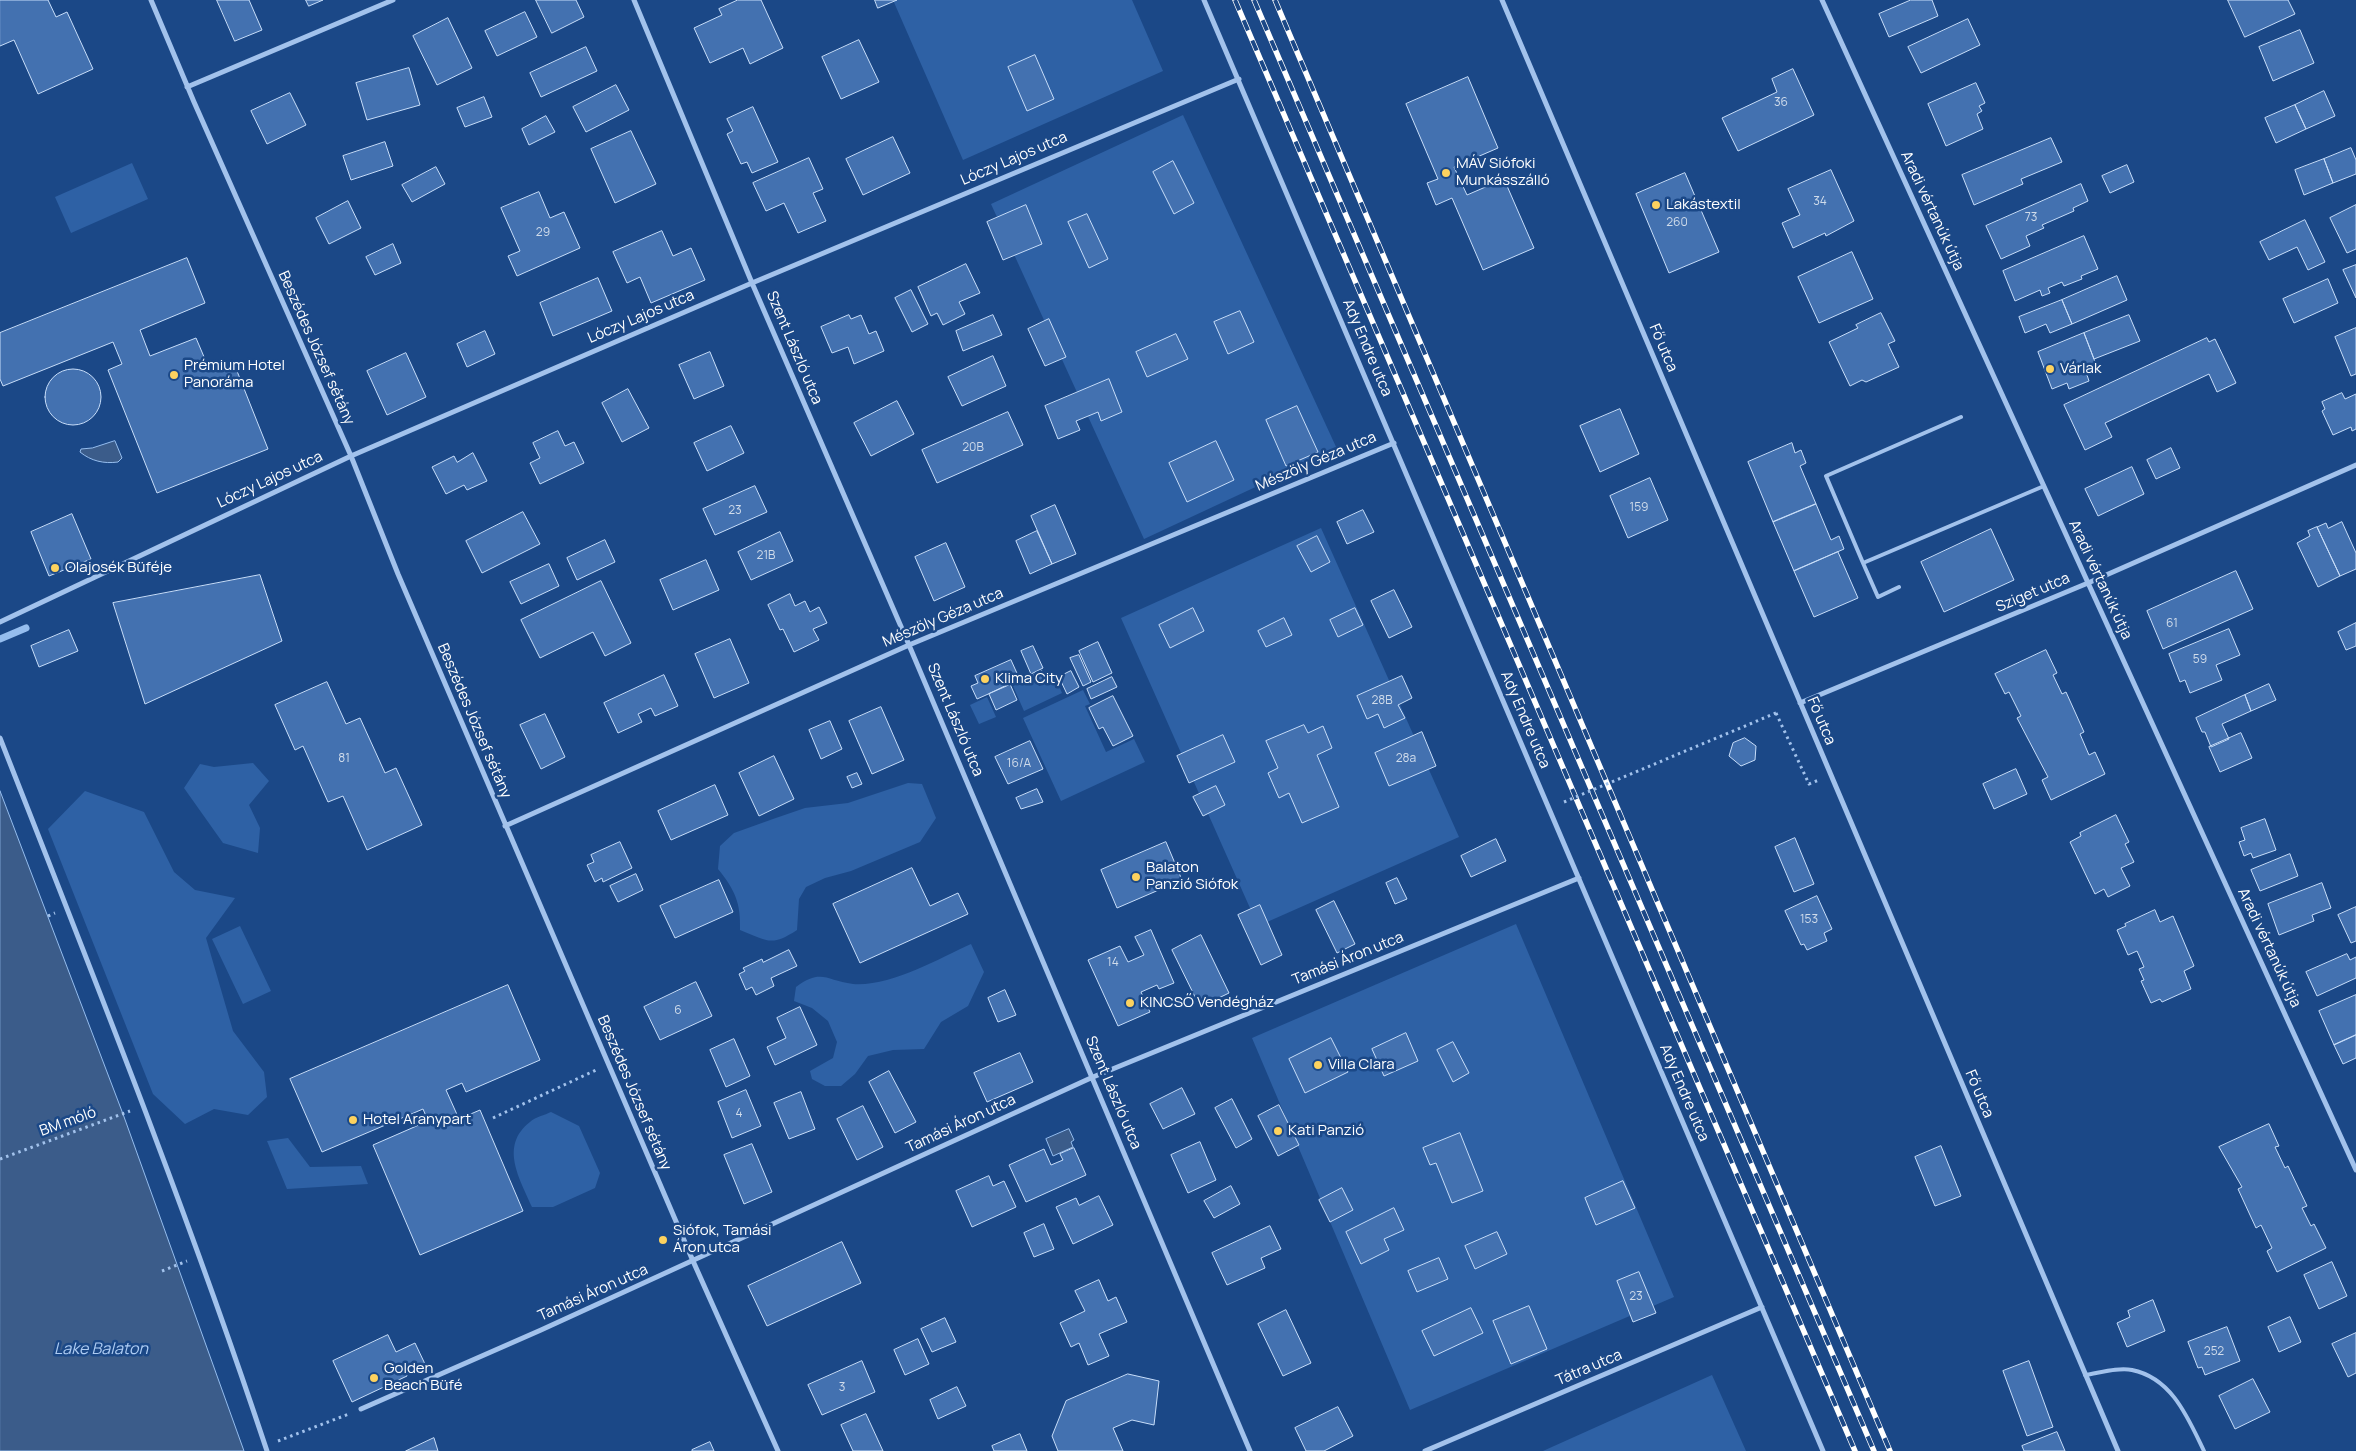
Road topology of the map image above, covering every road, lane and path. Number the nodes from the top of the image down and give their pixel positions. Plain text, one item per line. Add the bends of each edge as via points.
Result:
1 (151, 0) edge
2 (393, 0) edge
3 (634, 0) edge
4 (1204, 0) edge
5 (1502, 0) edge
6 (1822, 0) edge
7 (1239, 79) junction
8 (187, 87) junction
9 (752, 283) junction
10 (1961, 417) dead end
11 (1394, 443) junction
12 (351, 456) junction
13 (2356, 465) edge
14 (2044, 486) junction
15 (1864, 563) junction
16 (2088, 583) junction
17 (1899, 587) dead end
18 (0, 622) edge
19 (909, 645) junction
20 (1800, 703) junction
21 (0, 738) edge
22 (1809, 784) dead end
23 (1564, 802) dead end
24 (505, 826) junction
25 (1579, 878) junction
26 (608, 1065) junction
27 (1093, 1077) junction
28 (145, 1106) junction
29 (493, 1118) dead end
30 (0, 1159) edge
31 (2356, 1170) edge
32 (200, 1255) junction
33 (692, 1261) junction
34 (162, 1270) dead end
35 (1762, 1307) junction
36 (2085, 1375) junction
37 (361, 1409) joint
38 (266, 1448) edge
39 (1438, 1448) edge
40 (778, 1451) edge
41 (1250, 1451) edge
42 (1425, 1451) edge
43 (1823, 1451) edge
44 (2118, 1451) edge
45 (2204, 1451) edge

1 - 8 street, Beszédes József sétány
2 - 8 street
3 - 9 street, Szent László utca
4 - 7 street, Ady Endre utca
5 - 20 street, Fő utca
6 - 14 street, Aradi vértanúk útja
7 - 9 street, Lóczy Lajos utca
7 - 11 street, Ady Endre utca
8 - 12 street, Beszédes József sétány
9 - 12 street, Lóczy Lajos utca
9 - 19 street, Szent László utca
10 - 15 lane via 1826,476
11 - 19 street, Mészöly Géza utca
11 - 25 street, Ady Endre utca
12 - 18 street, Lóczy Lajos utca
12 - 24 street, Beszédes József sétány
13 - 16 street, Sziget utca
14 - 15 lane
14 - 16 street, Aradi vértanúk útja
15 - 17 lane via 1878,597
16 - 20 street, Sziget utca
16 - 31 street, Aradi vértanúk útja
19 - 24 street, Mészöly Géza utca
19 - 27 street, Szent László utca
20 - 36 street, Fő utca
21 - 28 street
22 - 23 path, bridge via 1776,712
24 - 26 street, Beszédes József sétány
25 - 27 street, Tamási Áron utca
25 - 35 street, Ady Endre utca
26 - 29 path
26 - 33 street, Beszédes József sétány
27 - 33 street, Tamási Áron utca
27 - 41 street, Szent László utca
28 - 30 path, BM móló
28 - 32 street
32 - 34 path
32 - 38 street
33 - 37 street, Tamási Áron utca
33 - 40 street, Beszédes József sétány
35 - 39 street, Tátra utca
35 - 43 street, Ady Endre utca
36 - 44 street, Fő utca
36 - 45 lane via 2131,1370 2158,1380 2183,1408
37 - 38 path
39 - 42 street, Tátra utca

